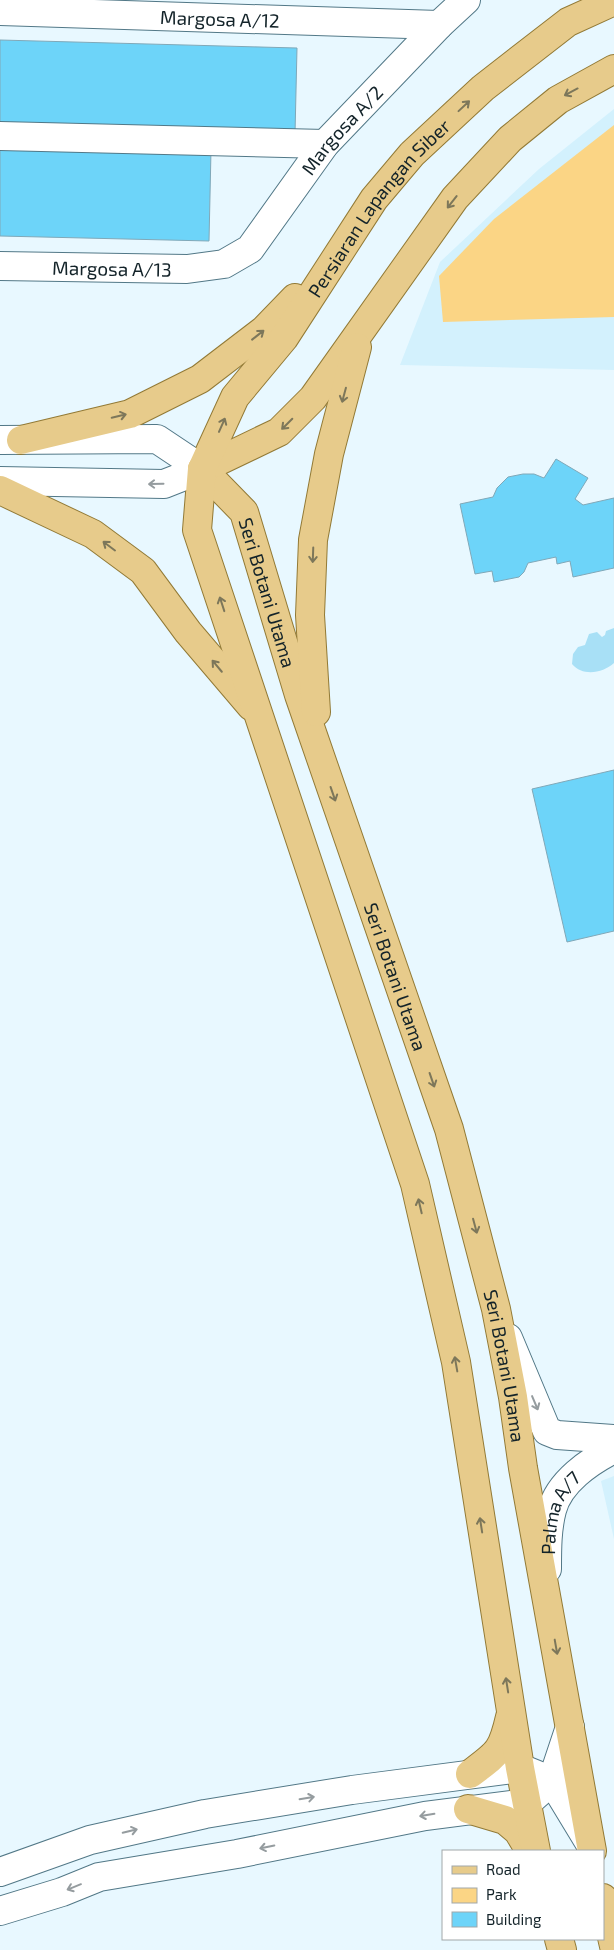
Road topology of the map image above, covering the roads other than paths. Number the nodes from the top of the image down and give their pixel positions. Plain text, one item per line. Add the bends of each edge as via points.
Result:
1 (466, 0) edge
2 (614, 1) edge
3 (0, 12) edge
4 (439, 24) junction
5 (614, 69) edge
6 (0, 136) edge
7 (325, 144) junction
8 (342, 249) junction
9 (224, 264) joint
10 (0, 266) edge
11 (361, 331) junction
12 (10, 440) edge
13 (202, 469) junction
14 (0, 481) edge
15 (0, 490) edge
16 (260, 716) junction
17 (318, 748) junction
18 (496, 1309) junction
19 (614, 1439) edge
20 (614, 1449) edge
21 (548, 1599) junction
22 (511, 1712) junction
23 (570, 1727) junction
24 (520, 1768) junction
25 (470, 1774) junction
26 (552, 1781) junction
27 (527, 1803) junction
28 (468, 1809) junction
29 (90, 1840) junction
30 (590, 1847) edge
31 (529, 1850) edge
32 (536, 1850) edge
33 (0, 1872) edge
34 (99, 1877) junction
35 (604, 1902) edge
36 (0, 1911) edge
37 (614, 1946) edge

1 - 4 street, Margosa A/2
8 -> 2 main road, Persiaran Lapangan Siber via 374,199 412,154 483,88 568,22
3 - 4 street, Margosa A/12
4 - 7 street, Margosa A/2
5 -> 11 main road via 558,100 510,139 455,198
6 - 7 street
7 - 9 street, Margosa A/2 via 250,249
12 -> 8 main road via 130,414 200,380 264,330
13 -> 8 main road, Persiaran Lapangan Siber via 235,396 284,338
9 - 10 street, Margosa A/13 via 187,269
11 -> 13 main road via 313,398 279,432
11 -> 17 main road via 329,454 314,540 310,615
12 - 13 street via 157,439
13 -> 14 street via 164,484
16 -> 13 main road via 197,530
13 - 17 main road, Seri Botani Utama via 244,512
16 -> 15 main road via 188,632 143,571 93,534
22 -> 16 main road via 456,1362 416,1184
17 -> 18 main road, Seri Botani Utama via 449,1128
18 -> 19 street via 547,1431 557,1436
18 - 21 main road, Seri Botani Utama
20 - 21 street, Palma A/7 via 594,1459 564,1486 552,1509 547,1542
21 -> 23 main road, Seri Botani Utama
22 - 24 main road
22 - 25 main road via 505,1740 495,1755
23 - 26 street
23 - 30 main road, Seri Botani Utama
24 - 25 street
24 - 26 street
24 - 27 main road
29 -> 25 street via 205,1814
26 - 27 street
26 - 30 street
27 - 28 street
27 - 32 main road
28 - 31 main road via 505,1820 518,1831
28 -> 34 street
29 - 33 street
29 - 34 street
34 -> 36 street
35 - 37 main road

